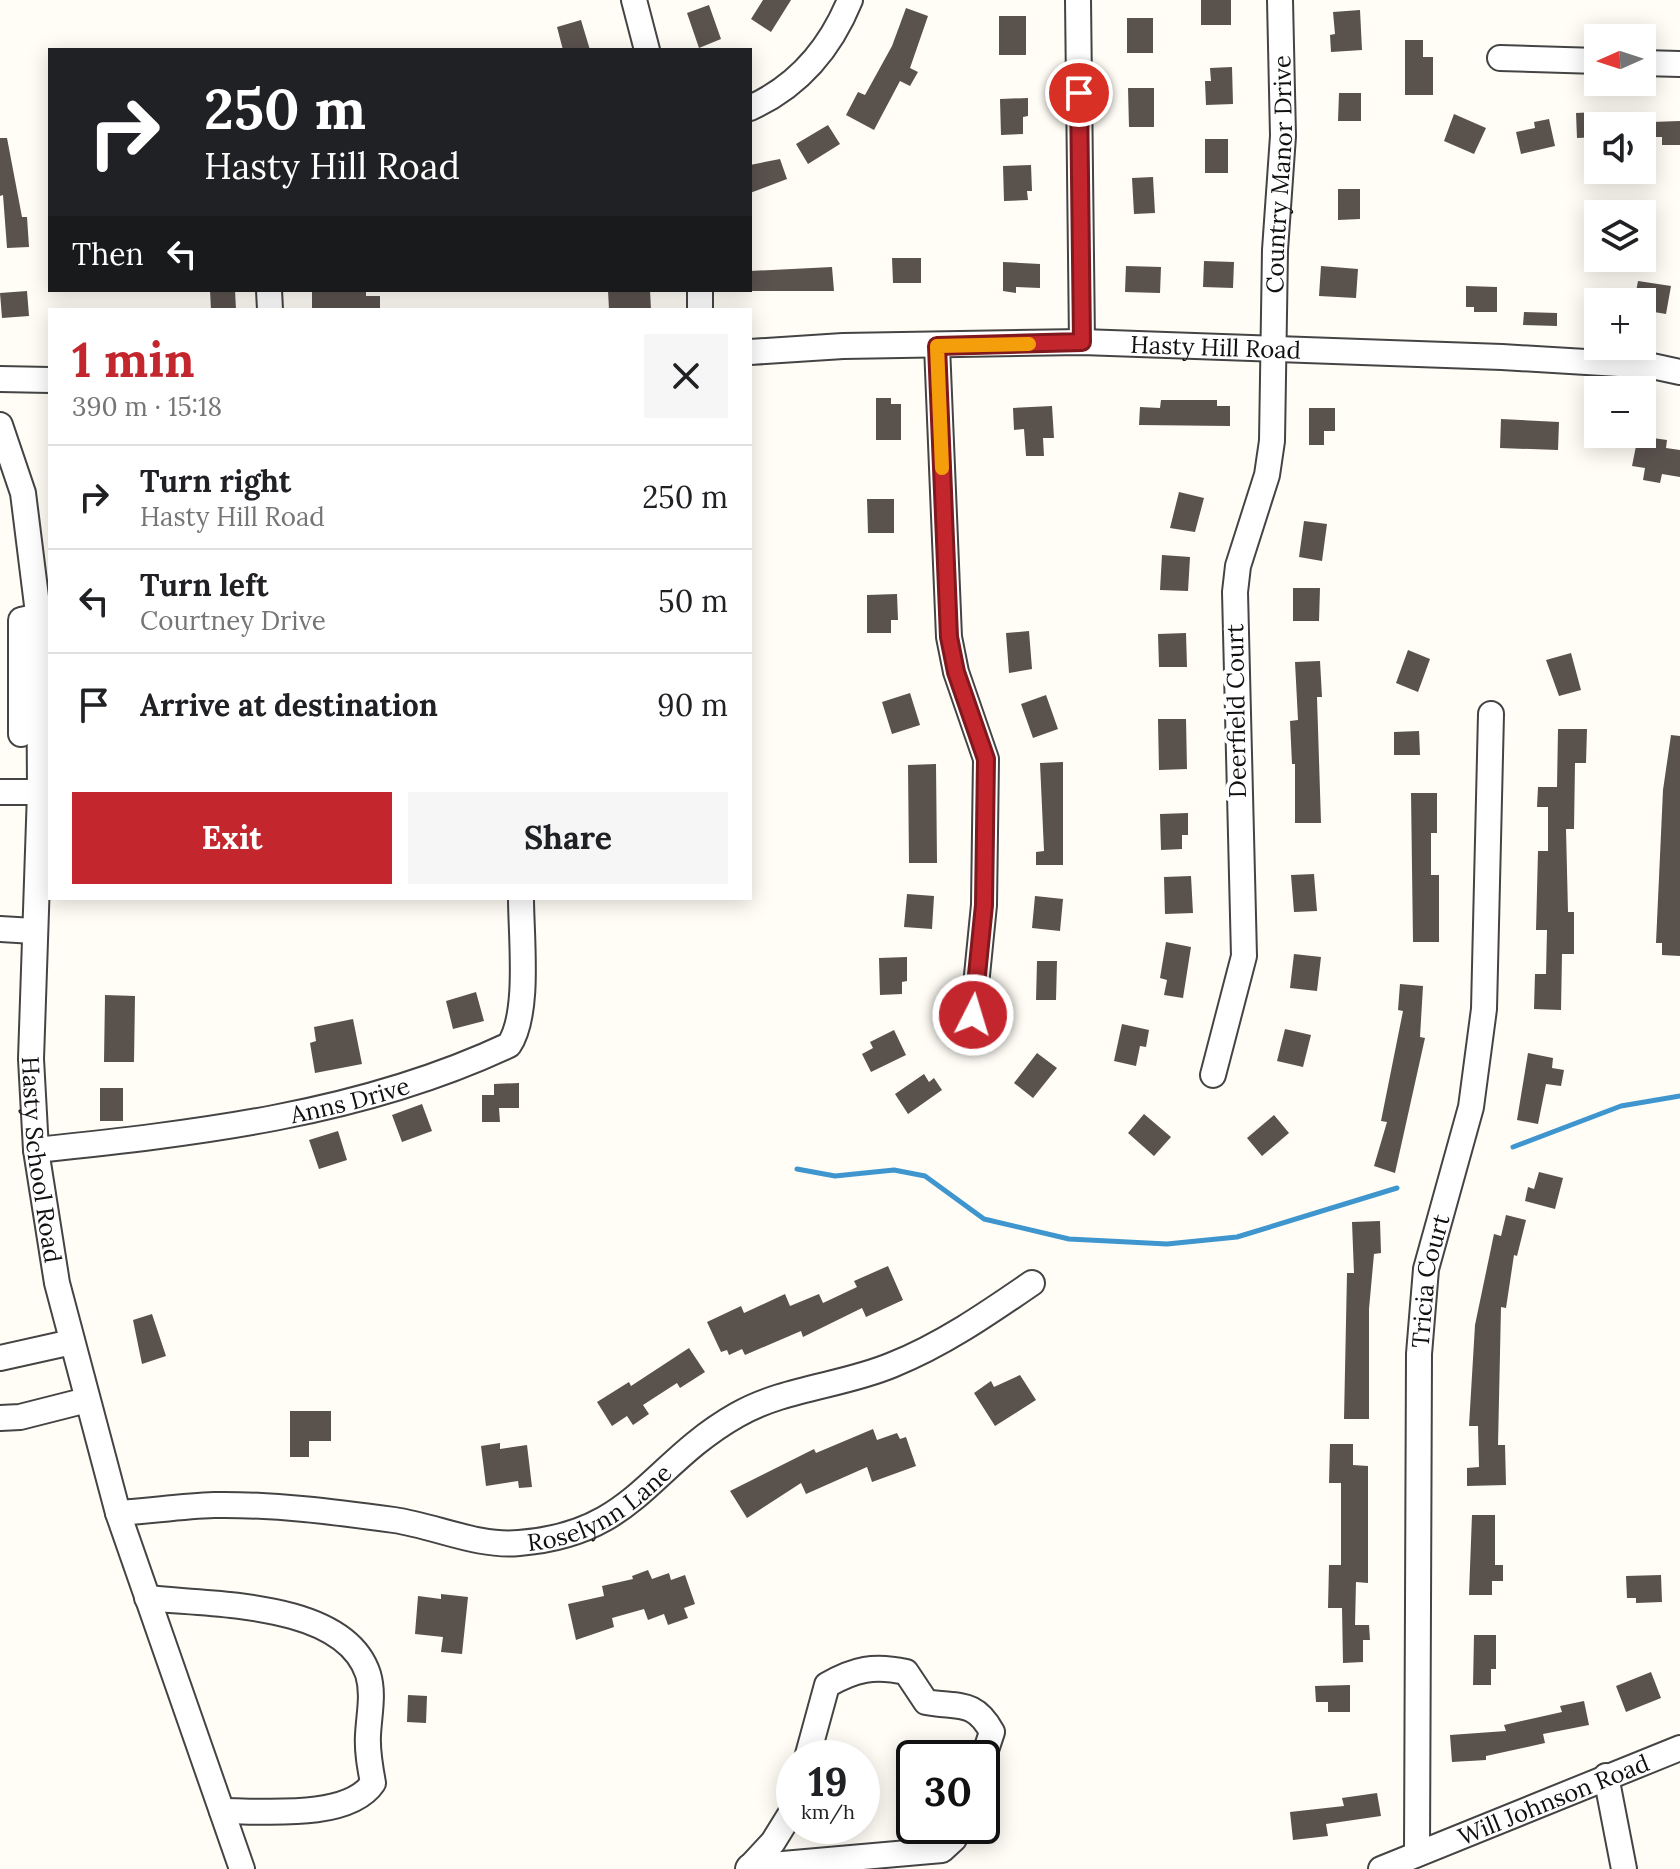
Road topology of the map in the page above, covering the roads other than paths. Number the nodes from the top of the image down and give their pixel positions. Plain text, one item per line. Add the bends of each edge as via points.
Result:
1 (634, 0) edge
2 (850, 0) edge
3 (1078, 0) edge
4 (1280, 0) edge
5 (646, 48) edge
6 (1500, 58) dead end
7 (1584, 61) edge
8 (1656, 63) edge
9 (1680, 64) edge
10 (752, 107) edge
11 (1082, 342) junction
12 (937, 346) junction
13 (1275, 347) junction
14 (752, 352) edge
15 (1680, 372) edge
16 (0, 379) edge
17 (48, 380) edge
18 (0, 425) edge
19 (1491, 714) dead end
20 (20, 734) edge
21 (0, 792) edge
22 (40, 792) junction
23 (521, 900) edge
24 (0, 929) edge
25 (34, 931) junction
26 (973, 1015) dead end
27 (1213, 1075) dead end
28 (36, 1150) junction
29 (1032, 1283) dead end
30 (72, 1342) junction
31 (0, 1358) edge
32 (87, 1400) junction
33 (0, 1418) edge
34 (118, 1513) junction
35 (147, 1598) junction
36 (812, 1740) edge
37 (989, 1740) edge
38 (1680, 1748) edge
39 (1606, 1776) junction
40 (222, 1811) junction
41 (776, 1837) edge
42 (949, 1844) edge
43 (1417, 1854) junction
44 (749, 1868) edge
45 (242, 1869) edge
46 (1381, 1869) edge
47 (1624, 1869) edge

1 - 5 street
2 - 10 street via 839,26 804,73 780,95
3 - 11 street
4 - 13 street, Country Manor Drive via 1283,136
6 - 7 street
8 - 9 street
11 - 12 street, Hasty Hill Road
11 - 13 street, Hasty Hill Road
12 - 14 street, Hasty Hill Road
12 - 26 street via 949,637 986,759 984,905
13 - 15 street, Hasty Hill Road via 1637,365
13 - 27 street, Deerfield Court via 1267,475 1235,592 1244,956
16 - 17 street
18 - 20 street, Hasty School Road via 23,493 39,616
19 - 43 street, Tricia Court via 1484,1009 1471,1107 1426,1269 1419,1354
20 - 22 street, Hasty School Road
21 - 22 street
22 - 25 street, Hasty School Road
23 - 28 street, Anns Drive via 520,1014 509,1045 403,1085 295,1116
24 - 25 street
25 - 28 street, Hasty School Road via 31,1059
28 - 30 street, Hasty School Road
29 - 34 street, Roselynn Lane via 964,1330 891,1366 767,1400 736,1415 604,1522 565,1537 515,1544 306,1508 214,1505
30 - 31 street
30 - 32 street, Hasty School Road
32 - 33 street
32 - 34 street, Hasty School Road
34 - 35 street, Hasty School Road
35 - 40 street, Hasty School Road
35 - 40 street via 294,1616 321,1625 358,1652 368,1675 373,1783 365,1795 339,1806
36 - 37 street via 827,1685 852,1671 876,1666 906,1672 926,1702 960,1705 983,1715 992,1732
38 - 39 street, Will Johnson Road
39 - 43 street, Will Johnson Road
39 - 47 street
40 - 45 street, Hasty School Road
41 - 44 street
42 - 44 street via 942,1850
43 - 46 street, Will Johnson Road

